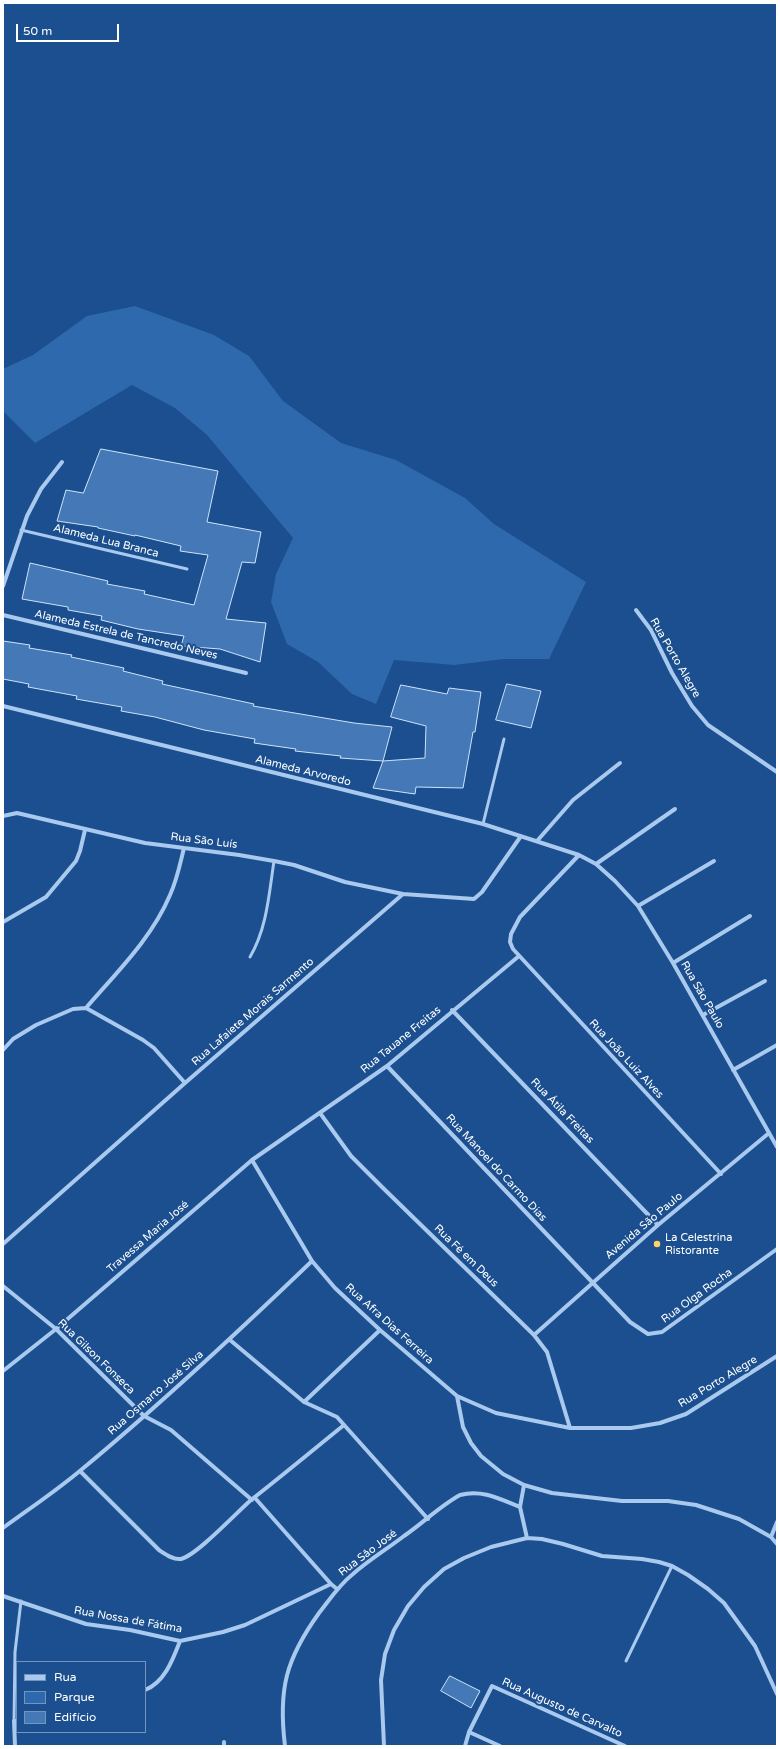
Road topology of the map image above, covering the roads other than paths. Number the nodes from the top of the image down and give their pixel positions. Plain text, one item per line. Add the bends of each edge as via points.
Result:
1 (62, 462) dead end
2 (21, 530) junction
3 (187, 569) dead end
4 (3, 586) edge
5 (636, 610) dead end
6 (3, 615) edge
7 (246, 673) dead end
8 (3, 706) edge
9 (504, 739) dead end
10 (620, 763) dead end
11 (777, 772) edge
12 (675, 809) dead end
13 (3, 816) edge
14 (483, 824) junction
15 (85, 830) junction
16 (521, 836) junction
17 (538, 841) junction
18 (184, 848) junction
19 (579, 855) junction
20 (274, 861) junction
21 (714, 861) dead end
22 (596, 864) junction
23 (403, 894) junction
24 (638, 906) junction
25 (750, 916) dead end
26 (3, 922) edge
27 (519, 956) junction
28 (250, 957) dead end
29 (673, 962) junction
30 (765, 981) dead end
31 (86, 1008) junction
32 (452, 1010) junction
33 (703, 1015) junction
34 (777, 1045) edge
35 (3, 1050) edge
36 (387, 1066) junction
37 (734, 1070) junction
38 (184, 1083) junction
39 (320, 1113) junction
40 (769, 1134) junction
41 (777, 1147) edge
42 (252, 1160) junction
43 (720, 1174) junction
44 (658, 1225) junction
45 (3, 1244) edge
46 (777, 1249) edge
47 (312, 1261) junction
48 (592, 1283) junction
49 (3, 1286) edge
50 (56, 1329) junction
51 (380, 1330) junction
52 (534, 1335) junction
53 (230, 1340) junction
54 (777, 1356) edge
55 (3, 1371) edge
56 (457, 1396) junction
57 (304, 1402) junction
58 (144, 1416) junction
59 (344, 1425) junction
60 (570, 1428) junction
61 (80, 1471) junction
62 (524, 1485) junction
63 (254, 1499) junction
64 (520, 1507) junction
65 (428, 1519) junction
66 (777, 1522) edge
67 (3, 1528) edge
68 (771, 1537) junction
69 (527, 1538) junction
70 (777, 1544) edge
71 (672, 1566) junction
72 (331, 1584) junction
73 (336, 1589) junction
74 (3, 1596) edge
75 (21, 1601) junction
76 (180, 1641) junction
77 (626, 1661) dead end
78 (146, 1689) edge
79 (777, 1694) edge
80 (15, 1721) edge
81 (469, 1732) junction
82 (14, 1746) edge
83 (285, 1746) edge
84 (384, 1746) edge
85 (465, 1746) edge
86 (500, 1746) edge
87 (625, 1746) edge

1 - 2 street via 41,489
2 - 3 lane, Alameda Lua Branca
2 - 4 street
5 - 11 street, Rua Porto Alegre via 651,630 692,706 708,725
6 - 7 street, Alameda Estrela de Tancredo Neves
8 - 14 street, Alameda Arvoredo
9 - 14 lane
10 - 17 street via 573,800
12 - 22 street
13 - 15 street, Rua São Luís via 18,813
14 - 16 street, Alameda Arvoredo
15 - 18 street, Rua São Luís
15 - 26 street via 76,861 46,898
16 - 17 street, Alameda Arvoredo
16 - 23 street via 482,892 474,899
17 - 19 street, Alameda Arvoredo
18 - 20 street, Rua São Luís
18 - 31 street via 176,882 149,934
19 - 22 street, Alameda Arvoredo
19 - 27 street, Rua João Luiz Alves via 520,917 514,927 510,942
20 - 23 street, Rua São Luís via 345,882
20 - 28 lane via 264,922 260,938
21 - 24 street
22 - 24 street, Rua São Paulo
23 - 38 street, Rua Lafaiete Morais Sarmento
24 - 29 street, Rua São Paulo
25 - 29 street
27 - 32 street, Rua Tauane Freitas
27 - 43 street, Rua João Luiz Alves
29 - 33 street, Rua São Paulo
30 - 33 street
31 - 35 street via 73,1009 36,1025 13,1039
31 - 38 street via 154,1048
32 - 36 street, Rua Tauane Freitas
32 - 44 street, Rua Átila Freitas
33 - 37 street, Rua São Paulo
34 - 37 street
36 - 39 street, Rua Tauane Freitas
36 - 48 street, Rua Manoel do Carmo Dias
37 - 40 street, Rua São Paulo
38 - 45 street, Rua Lafaiete Morais Sarmento
39 - 42 street, Rua Tauane Freitas
39 - 52 street, Rua Fé em Deus via 351,1156
40 - 41 street, Rua São Paulo
40 - 43 street, Avenida São Paulo
42 - 47 street, Rua Afra Dias Ferreira
42 - 50 street, Travessa Maria José
43 - 44 street, Avenida São Paulo
44 - 48 street, Avenida São Paulo
46 - 48 street, Rua Olga Rocha via 662,1332 648,1334 630,1322
47 - 51 street, Rua Afra Dias Ferreira via 335,1288
47 - 53 street, Rua Osmarto José Silva
48 - 52 street, Avenida São Paulo
49 - 50 street, Rua Gilson Fonseca
50 - 55 street, Travessa Maria José
50 - 58 street, Rua Gilson Fonseca
51 - 56 street, Rua Afra Dias Ferreira
51 - 57 street
52 - 60 street, Rua Fé em Deus via 547,1352
53 - 57 street
53 - 58 street, Rua Osmarto José Silva
54 - 60 street, Rua Porto Alegre via 686,1414 660,1423 631,1428
56 - 60 street, Rua Porto Alegre via 496,1413
56 - 62 street via 463,1427 471,1443 497,1470
57 - 59 street via 325,1410
58 - 61 street, Rua Osmarto José Silva
58 - 63 street, Rua Gilson Fonseca via 171,1430
59 - 63 street
59 - 65 street
61 - 63 street via 159,1550 173,1558 180,1559 188,1555
61 - 67 street, Rua Osmarto José Silva
62 - 64 street
62 - 68 street via 552,1492 622,1501 696,1505 739,1519
63 - 72 street, Rua Gilson Fonseca
64 - 65 street, Rua Sâo José via 489,1495 469,1493 454,1498
64 - 69 street
65 - 73 street, Rua Sâo José
66 - 68 street
68 - 70 street
69 - 71 street via 563,1544 602,1556 642,1559
69 - 84 street via 491,1547 444,1569 408,1606 394,1630 385,1654 381,1680
71 - 77 lane
71 - 79 street via 708,1589 724,1603 755,1646
72 - 73 street
72 - 76 street, Rua Nossa de Fátima via 245,1625
73 - 83 street, Rua Sâo José via 304,1634 287,1672 282,1710
74 - 75 street, Rua Nossa de Fátima
75 - 76 street, Rua Nossa de Fátima via 86,1624
75 - 80 lane via 15,1652
76 - 78 street via 167,1671 158,1682
80 - 82 street
81 - 85 street
81 - 86 street
81 - 87 street, Rua Augusto de Carvalto via 492,1686

